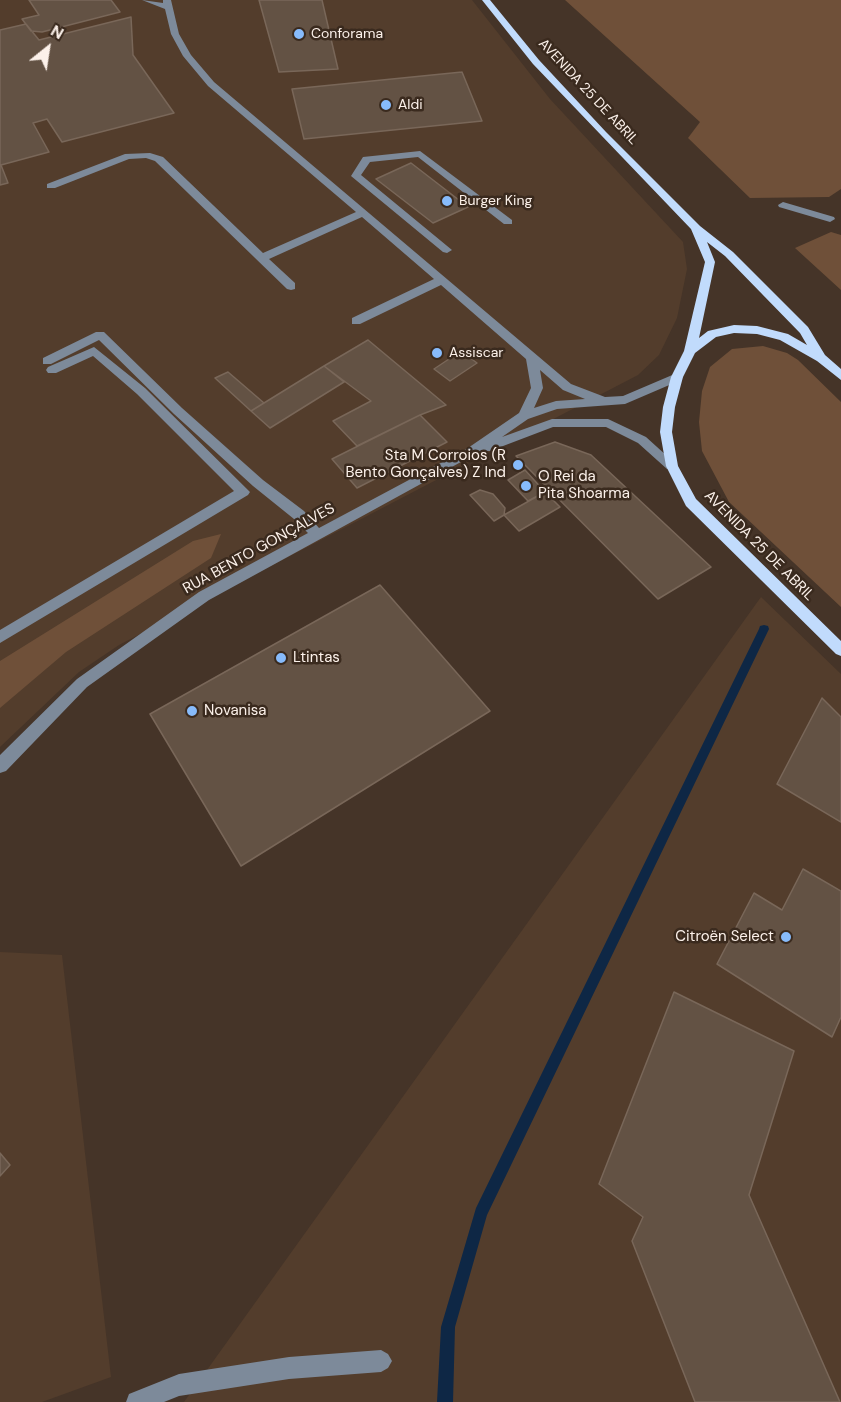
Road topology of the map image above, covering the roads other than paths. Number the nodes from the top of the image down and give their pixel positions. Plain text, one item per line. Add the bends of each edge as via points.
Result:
1 (146, 0) edge
2 (486, 0) edge
3 (167, 3) edge
4 (51, 186) dead end
5 (783, 205) dead end
6 (364, 212) junction
7 (830, 219) dead end
8 (508, 222) dead end
9 (696, 228) junction
10 (447, 250) dead end
11 (262, 258) junction
12 (442, 280) junction
13 (291, 286) dead end
14 (356, 321) dead end
15 (690, 351) junction
16 (532, 357) junction
17 (820, 358) junction
18 (841, 376) edge
19 (677, 377) junction
20 (604, 402) junction
21 (524, 416) junction
22 (469, 453) junction
23 (672, 466) junction
24 (318, 535) junction
25 (0, 637) edge
26 (841, 650) edge
27 (0, 766) edge
28 (381, 1361) dead end
29 (137, 1402) edge

1 - 3 street
2 - 9 main road, AVENIDA 25 DE ABRIL via 564,93
3 - 6 street via 175,34 187,56 211,84
4 - 11 street via 128,156 147,155 165,164
5 - 7 street
6 - 11 street
6 - 12 street
8 - 10 street via 420,154 368,159 356,176
9 - 15 main road, AVENIDA 25 DE ABRIL via 710,262
9 - 17 main road, AVENIDA 25 DE ABRIL via 729,254 804,330
11 - 13 street
12 - 14 street
12 - 16 street
15 - 17 main road, AVENIDA 25 DE ABRIL via 712,334 734,329 757,330 784,337
15 - 19 main road, AVENIDA 25 DE ABRIL
16 - 20 street via 567,387
16 - 21 street via 537,388
17 - 18 main road, AVENIDA 25 DE ABRIL
19 - 20 street via 625,400
19 - 23 main road, AVENIDA 25 DE ABRIL via 666,432
20 - 21 street via 556,405
21 - 22 street
22 - 23 street via 552,423 608,423 642,440
22 - 24 street, RUA BENTO GONÇALVES
23 - 26 main road, AVENIDA 25 DE ABRIL via 691,502
24 - 25 street via 178,411 100,335 48,366 94,351 141,391 243,492
24 - 27 street, RUA BENTO GONÇALVES via 204,596 82,682
28 - 29 street via 289,1368 179,1385

